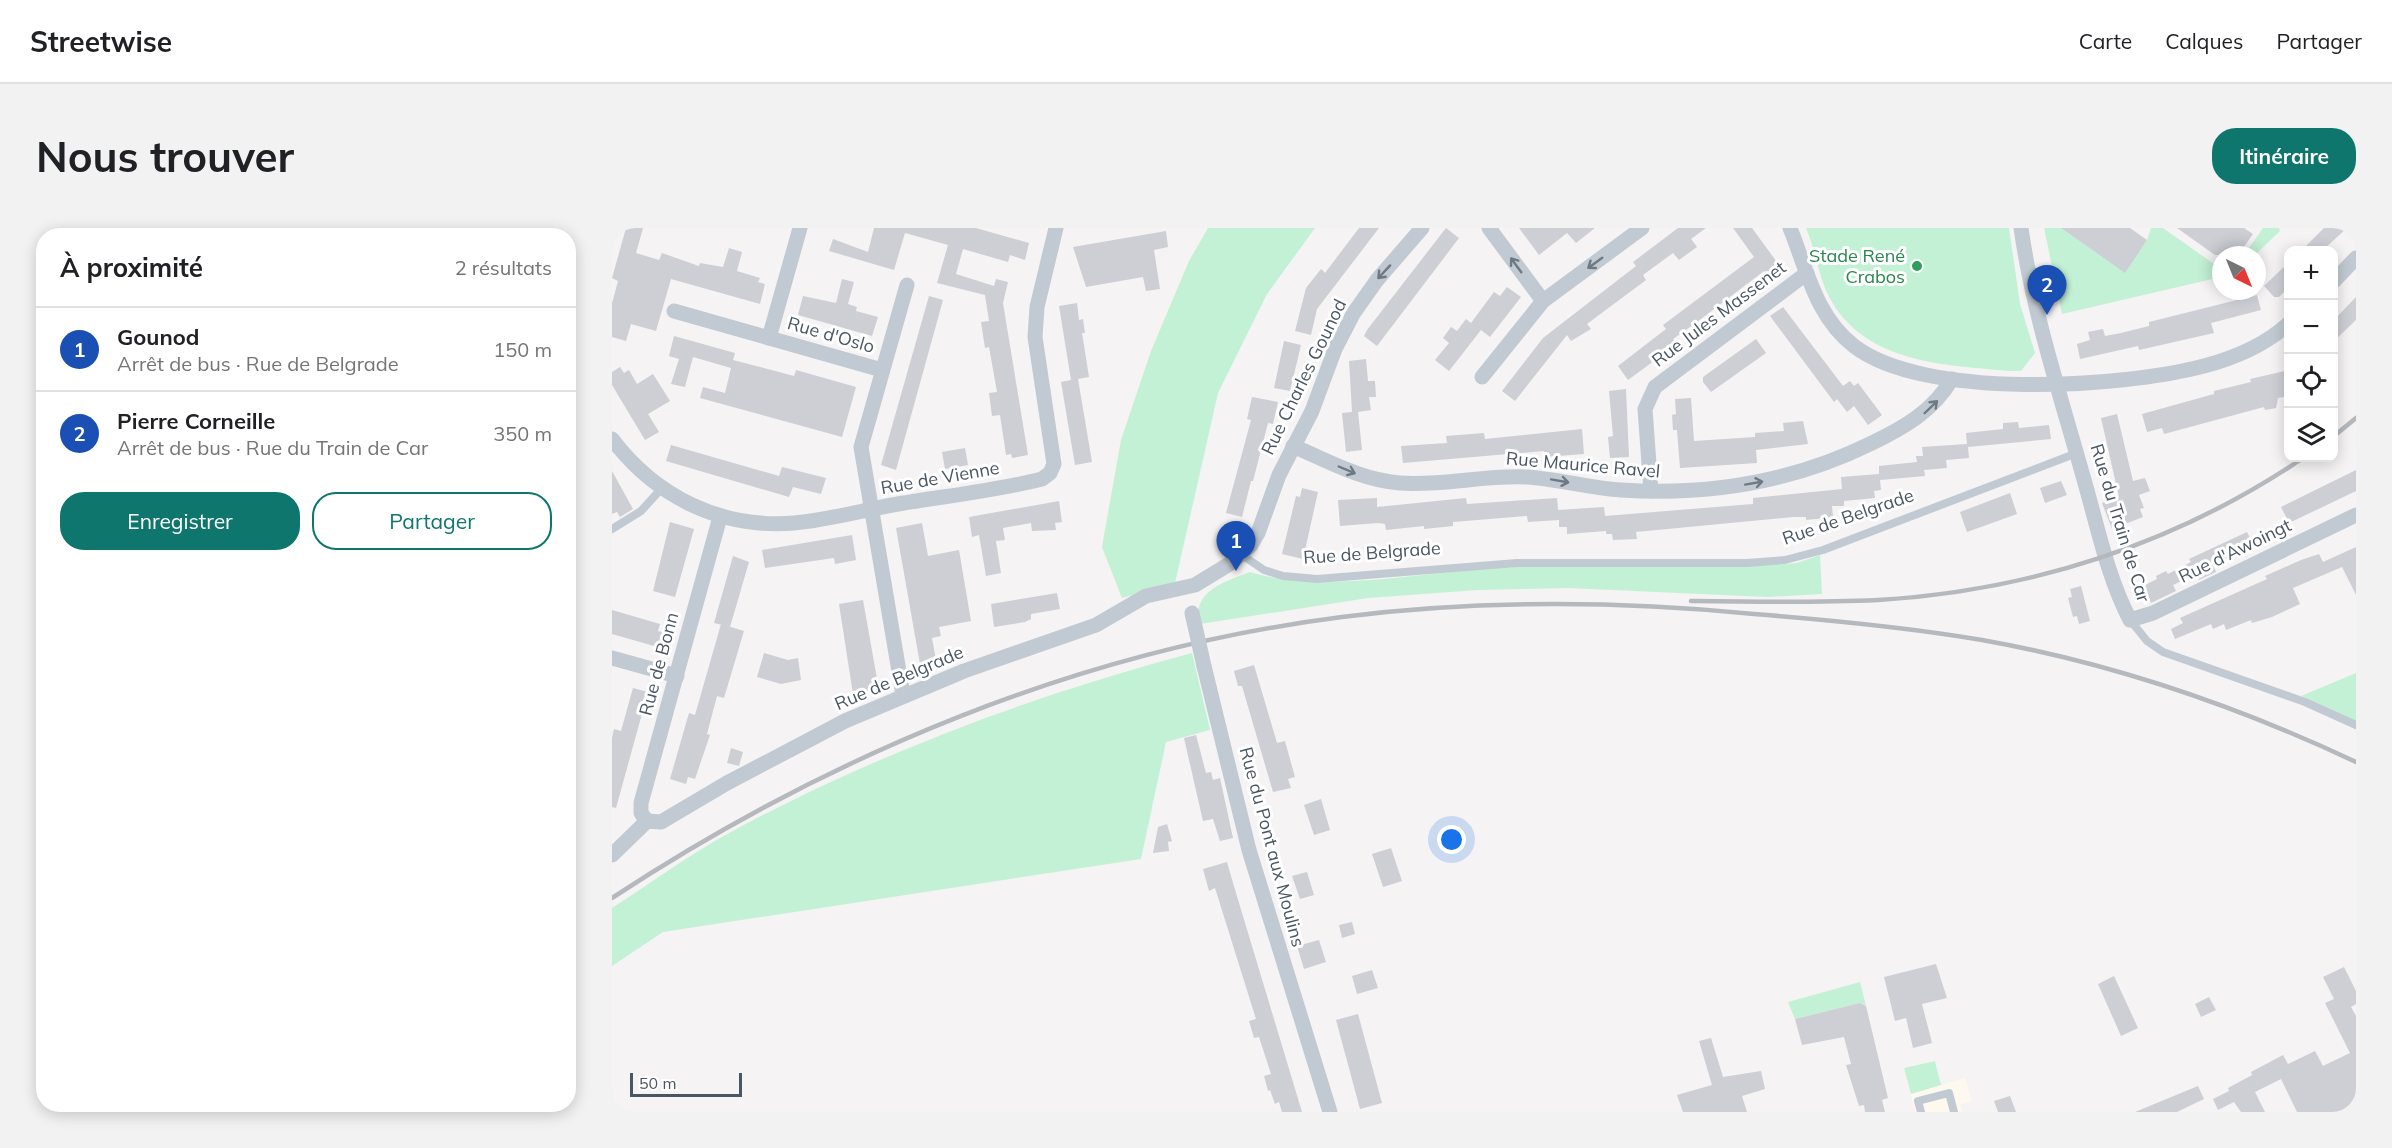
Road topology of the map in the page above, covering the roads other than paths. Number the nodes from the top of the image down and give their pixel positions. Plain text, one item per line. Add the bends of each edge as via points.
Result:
1 (800, 228) edge
2 (1056, 228) edge
3 (1422, 228) edge
4 (1489, 228) edge
5 (1642, 228) edge
6 (1790, 228) edge
7 (2020, 228) edge
8 (2356, 258) edge
9 (1806, 273) junction
10 (2338, 277) edge
11 (907, 285) dead end
12 (1543, 301) junction
13 (674, 311) dead end
14 (2284, 327) edge
15 (769, 338) junction
16 (882, 370) junction
17 (1482, 377) dead end
18 (1952, 379) junction
19 (2056, 384) junction
20 (612, 439) edge
21 (1293, 446) junction
22 (2077, 453) junction
23 (662, 488) junction
24 (1651, 491) junction
25 (870, 510) junction
26 (2356, 514) edge
27 (720, 517) junction
28 (612, 529) edge
29 (1242, 555) junction
30 (1186, 589) junction
31 (2130, 620) junction
32 (612, 658) edge
33 (677, 676) junction
34 (903, 696) junction
35 (2356, 724) edge
36 (647, 821) junction
37 (612, 855) edge
38 (1330, 1112) edge
39 (1921, 1112) edge
40 (1954, 1112) edge

1 - 15 street, Rue d'Oslo
2 - 25 street, Rue de Vienne via 1035,323 1054,464 1050,473 1031,482
3 -> 21 street, Rue Charles Gounod via 1353,314 1335,349 1315,405
12 -> 4 street
5 -> 12 street
6 - 9 street
7 - 19 street, Rue du Train de Car via 2033,302
8 - 10 street
9 - 18 street via 1823,311 1852,345 1894,367
9 - 24 street, Rue Jules Massenet via 1655,387 1645,409
11 - 16 street
12 - 17 street
13 - 15 street, Rue d'Oslo
14 - 19 street via 2247,351 2205,366 2138,378
15 - 16 street, Rue d'Oslo
16 - 25 street via 861,447
18 - 19 street
24 -> 18 street, Rue Maurice Ravel via 1727,488 1775,479 1829,462 1918,417 1933,406
19 - 22 street, Rue du Train de Car
20 - 23 street, Rue de Vienne via 631,462
21 -> 24 street, Rue Maurice Ravel via 1348,471 1389,482 1525,477
21 - 29 street, Rue Charles Gounod via 1258,533
22 - 29 lane, Rue de Belgrade via 1823,550 1774,561 1508,563 1317,579 1264,570
22 - 31 street, Rue du Train de Car via 2117,591
23 - 27 street, Rue de Vienne
23 - 28 lane via 641,511
25 - 27 street, Rue de Vienne via 792,523 764,524
25 - 34 street
26 - 31 street, Rue d'Awoingt via 2153,613
27 - 33 street, Rue de Bonn
29 - 30 street, Rue de Belgrade
30 - 34 street, Rue de Belgrade via 1146,596 1088,629
30 - 38 street, Rue du Pont aux Moulins, bridge via 1249,850
31 - 35 lane, Rue du Train de Car via 2147,641 2163,652
32 - 33 street
33 - 36 street, Rue de Bonn via 641,803 641,813
34 - 36 street, Rue de Belgrade via 806,740 661,822
36 - 37 street
39 - 40 lane via 1918,1101 1949,1093

